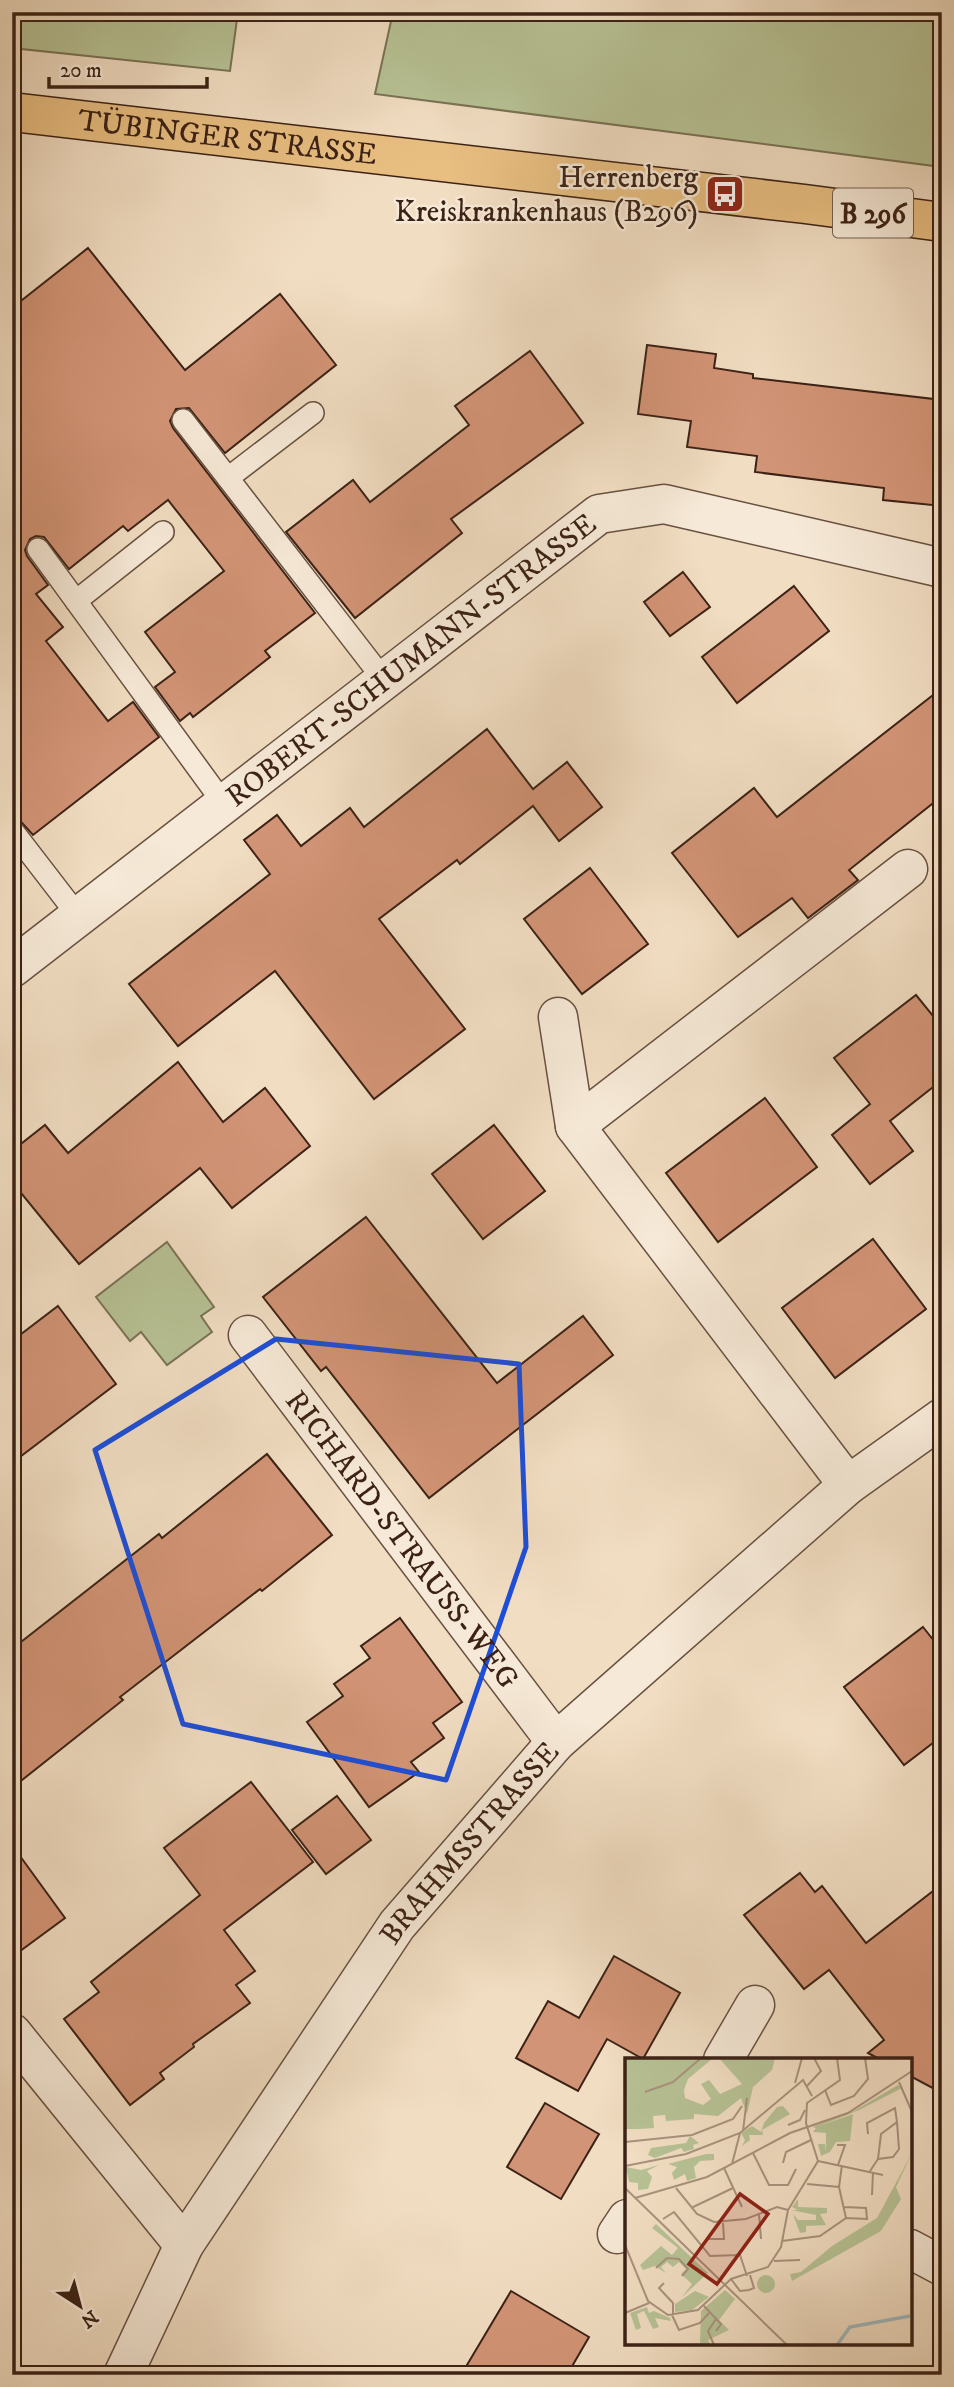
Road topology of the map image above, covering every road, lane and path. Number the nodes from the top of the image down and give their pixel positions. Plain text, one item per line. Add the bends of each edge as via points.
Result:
1 (12, 112) edge
2 (942, 222) edge
3 (313, 413) dead end
4 (183, 420) dead end
5 (228, 478) junction
6 (163, 532) dead end
7 (38, 550) dead end
8 (942, 568) edge
9 (76, 601) junction
10 (384, 680) junction
11 (224, 804) junction
12 (12, 830) edge
13 (908, 869) dead end
14 (79, 917) junction
15 (12, 968) edge
16 (558, 1017) dead end
17 (575, 1126) junction
18 (248, 1335) dead end
19 (942, 1419) edge
20 (848, 1485) junction
21 (556, 1742) junction
22 (755, 2005) dead end
23 (12, 2034) edge
24 (724, 2058) edge
25 (184, 2245) junction
26 (912, 2250) edge
27 (942, 2266) edge
28 (123, 2375) edge

1 - 2 main road, TÜBINGER STRASSE / B 296
3 - 5 lane
4 - 5 lane
5 - 10 lane
6 - 9 lane
7 - 9 lane
8 - 10 street, ROBERT-SCHUMANN-STRASSE via 664,504 600,514
9 - 11 lane
10 - 11 street, ROBERT-SCHUMANN-STRASSE
11 - 14 street, ROBERT-SCHUMANN-STRASSE
12 - 14 lane
13 - 17 street
14 - 15 street, ROBERT-SCHUMANN-STRASSE
16 - 17 street
17 - 20 street
18 - 21 street, RICHARD-STRAUSS-WEG
19 - 20 street, BRAHMSSTRASSE
20 - 21 street, BRAHMSSTRASSE
21 - 25 street, BRAHMSSTRASSE via 397,1925
22 - 24 street
23 - 25 street
25 - 28 street, BRAHMSSTRASSE
26 - 27 street

